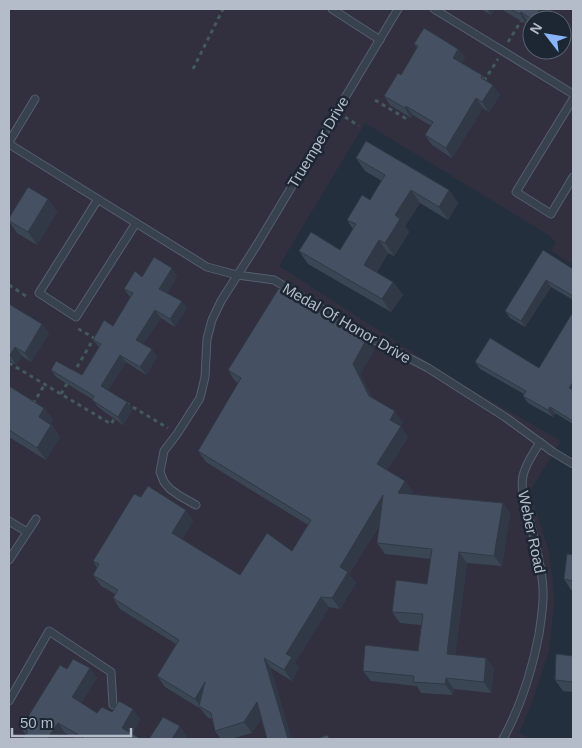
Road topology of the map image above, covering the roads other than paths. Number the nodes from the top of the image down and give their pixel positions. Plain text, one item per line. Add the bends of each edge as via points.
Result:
1 (332, 9) edge
2 (398, 9) edge
3 (434, 9) edge
4 (342, 11) edge
5 (380, 40) junction
6 (573, 94) edge
7 (34, 99) dead end
8 (573, 99) edge
9 (9, 143) edge
10 (573, 178) edge
11 (98, 199) junction
12 (136, 223) junction
13 (237, 275) junction
14 (540, 442) junction
15 (573, 464) edge
16 (196, 505) dead end
17 (36, 519) dead end
18 (9, 521) edge
19 (28, 532) junction
20 (9, 560) edge
21 (9, 701) edge
22 (113, 705) dead end
23 (503, 739) edge

1 - 4 lane
2 - 5 lane, Truemper Drive
3 - 6 lane
4 - 5 lane
5 - 13 lane, Truemper Drive
7 - 9 lane
8 - 10 lane via 516,192 551,214
9 - 11 lane, Medal Of Honor Drive
11 - 12 lane, Medal Of Honor Drive
11 - 12 lane via 39,293 76,317
12 - 13 lane, Medal Of Honor Drive via 207,266
13 - 14 lane, Medal Of Honor Drive via 274,280 362,334 428,368
13 - 16 lane, Truemper Drive via 212,320 200,398 164,451 161,462 164,482 175,493
14 - 15 lane, Medal Of Honor Drive
14 - 23 lane, Weber Road via 524,468 522,479 541,564 544,591 542,619 524,692
17 - 19 lane
18 - 19 lane
19 - 20 lane
21 - 22 lane via 49,631 111,672

